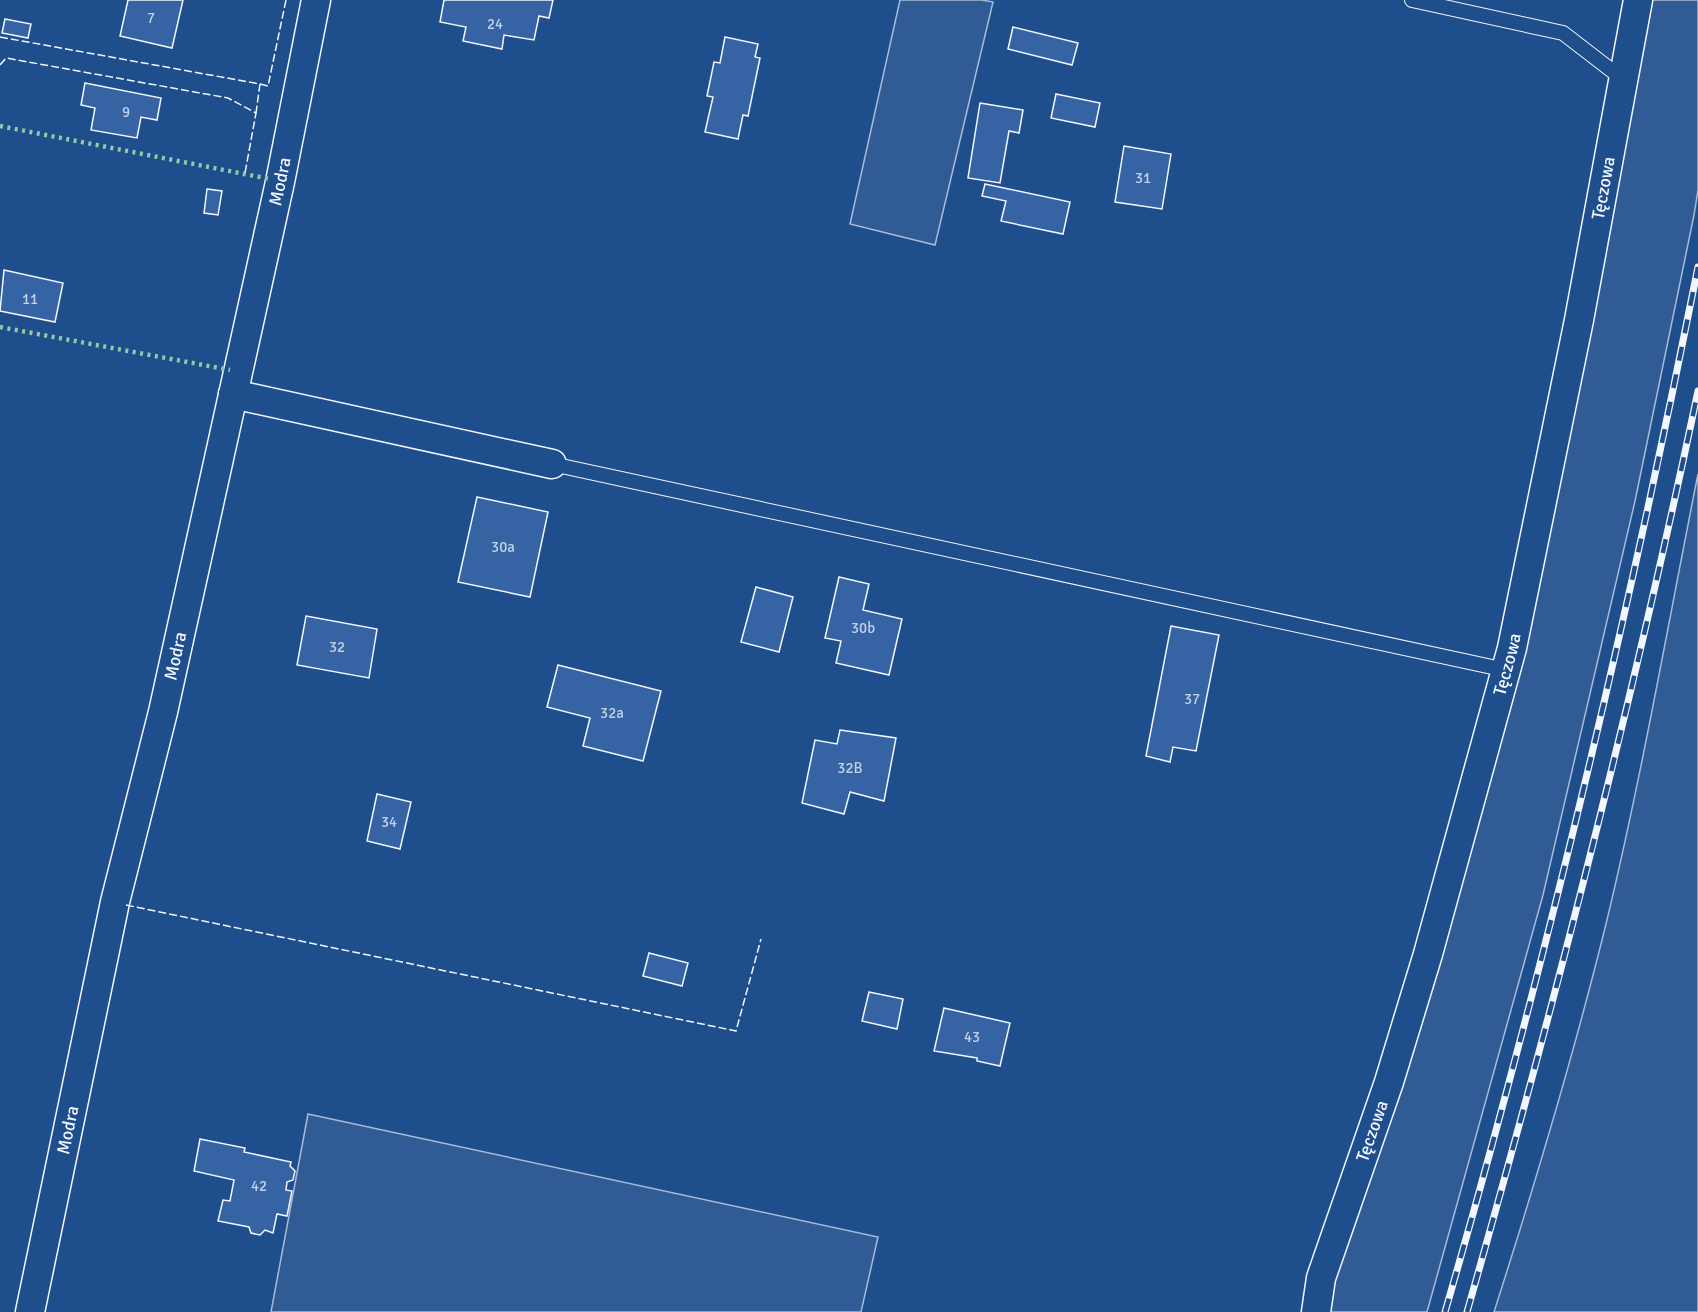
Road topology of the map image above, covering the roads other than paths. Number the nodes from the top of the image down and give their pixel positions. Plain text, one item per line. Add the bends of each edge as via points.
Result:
1 (316, 0) edge
2 (1412, 0) edge
3 (1638, 0) edge
4 (1624, 80) junction
5 (233, 394) junction
6 (552, 464) joint
7 (1506, 670) junction
8 (30, 1312) edge
9 (1316, 1312) edge

1 - 5 street, Modra
2 - 4 lane via 1563,33
3 - 4 street, Tęczowa
4 - 7 street, Tęczowa via 1579,321
5 - 6 street
5 - 8 street, Modra via 163,712 115,902
6 - 7 lane
7 - 9 street, Tęczowa via 1428,954 1389,1082 1321,1278

